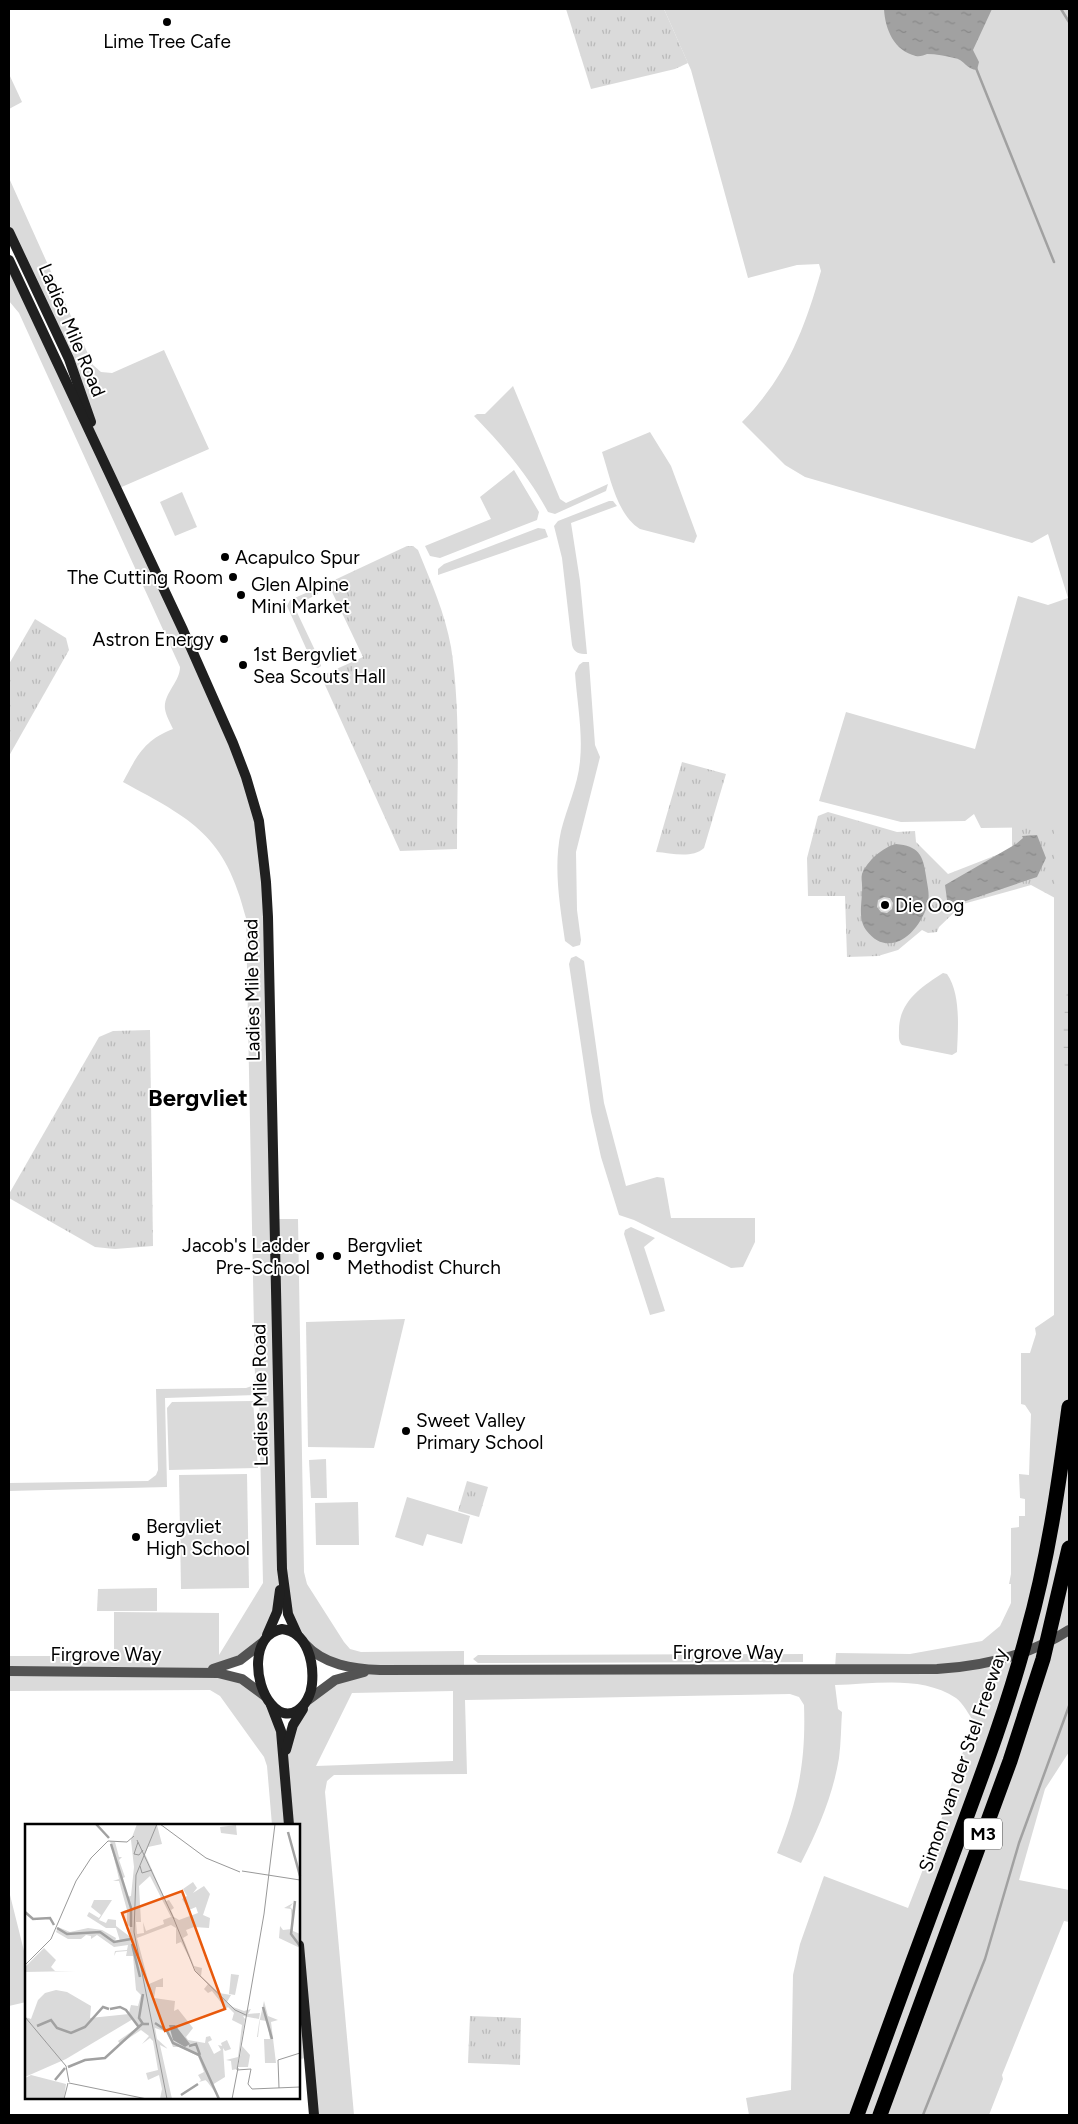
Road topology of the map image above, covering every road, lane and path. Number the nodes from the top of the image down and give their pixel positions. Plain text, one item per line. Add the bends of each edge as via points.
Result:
1 (9, 232) edge
2 (9, 260) edge
3 (96, 445) junction
4 (1069, 1407) edge
5 (1069, 1548) edge
6 (282, 1569) junction
7 (1069, 1630) edge
8 (265, 1639) junction
9 (302, 1640) junction
10 (380, 1670) junction
11 (9, 1671) edge
12 (202, 1671) junction
13 (268, 1700) junction
14 (307, 1702) junction
15 (284, 1771) junction
16 (288, 1824) edge
17 (300, 1956) edge
18 (314, 2115) edge
19 (857, 2115) edge
20 (880, 2115) edge

1 - 3 main road, Ladies Mile Road via 69,359 86,402
2 - 3 main road, Ladies Mile Road
3 - 6 main road, Ladies Mile Road via 226,727 246,777 258,821 268,917
4 - 19 highway, Simon van der Stel Freeway / M3 via 1055,1506 1028,1633 991,1752
5 - 20 highway, M3 via 1043,1659 1010,1761
6 - 8 main road, Ladies Mile Road via 279,1605
6 - 9 main road, Ladies Mile Road via 288,1614
7 - 10 street, Firgrove Way via 1016,1656 980,1664 918,1669
8 - 9 main road via 282,1629 293,1632
8 - 12 street, Firgrove Way via 235,1662
8 - 13 main road via 259,1656 259,1673
9 - 10 street, Firgrove Way via 316,1654 333,1662
9 - 14 main road via 310,1656 312,1671
10 - 14 street, Firgrove Way via 335,1680
11 - 12 street, Firgrove Way
12 - 13 street, Firgrove Way via 237,1677 254,1686
13 - 14 main road via 279,1711 289,1713 299,1711
13 - 15 main road via 280,1727
14 - 15 main road via 290,1733
15 - 16 main road
17 - 18 main road

